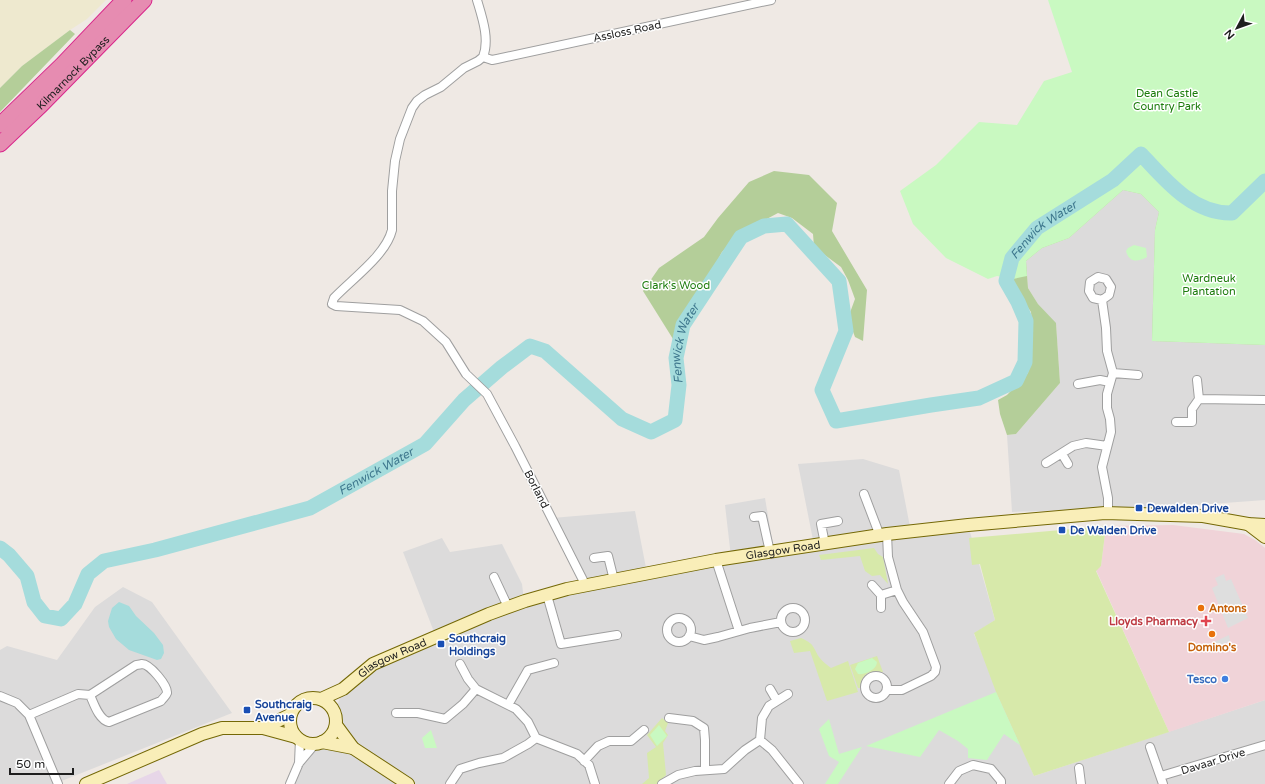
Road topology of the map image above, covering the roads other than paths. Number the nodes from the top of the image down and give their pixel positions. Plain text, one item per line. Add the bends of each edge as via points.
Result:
1 (124, 0) edge
2 (144, 0) edge
3 (477, 0) edge
4 (771, 0) edge
5 (483, 57) junction
6 (0, 125) edge
7 (0, 144) edge
8 (1102, 300) dead end
9 (1112, 373) junction
10 (1138, 375) dead end
11 (1197, 380) dead end
12 (1110, 382) junction
13 (1078, 384) dead end
14 (1199, 399) junction
15 (1265, 400) edge
16 (1176, 422) dead end
17 (1107, 446) junction
18 (1062, 454) junction
19 (1046, 463) dead end
20 (1068, 464) dead end
21 (864, 494) dead end
22 (1108, 513) junction
23 (754, 517) dead end
24 (838, 522) dead end
25 (1248, 524) junction
26 (1265, 525) edge
27 (884, 535) junction
28 (1265, 537) edge
29 (825, 544) junction
30 (770, 552) junction
31 (594, 558) dead end
32 (716, 560) junction
33 (494, 577) dead end
34 (614, 580) junction
35 (872, 585) dead end
36 (586, 586) junction
37 (897, 590) junction
38 (547, 595) junction
39 (881, 595) junction
40 (508, 607) junction
41 (881, 608) dead end
42 (781, 622) dead end
43 (738, 631) junction
44 (617, 635) dead end
45 (689, 636) dead end
46 (554, 663) dead end
47 (460, 664) dead end
48 (343, 689) junction
49 (476, 689) junction
50 (770, 689) dead end
51 (887, 690) dead end
52 (788, 694) dead end
53 (90, 695) junction
54 (0, 696) edge
55 (321, 698) junction
56 (777, 701) junction
57 (508, 705) junction
58 (335, 712) junction
59 (396, 713) dead end
60 (29, 715) junction
61 (290, 715) junction
62 (669, 718) dead end
63 (336, 725) junction
64 (263, 728) junction
65 (644, 730) dead end
66 (298, 738) junction
67 (536, 738) junction
68 (760, 740) junction
69 (318, 743) junction
70 (1265, 745) edge
71 (1150, 746) dead end
72 (353, 748) junction
73 (584, 761) junction
74 (299, 763) junction
75 (1079, 768) dead end
76 (705, 770) junction
77 (1162, 780) edge
78 (58, 784) edge
79 (86, 784) edge
80 (290, 784) edge
81 (408, 784) edge
82 (450, 784) edge
83 (595, 784) edge
84 (662, 784) edge
85 (799, 784) edge
86 (949, 784) edge
87 (1001, 784) edge
88 (1081, 784) edge

1 - 6 highway, Kilmarnock Bypass
2 - 7 highway, Kilmarnock Bypass
3 - 5 street via 485,38
4 - 5 street, Assloss Road via 492,60
5 - 36 street, Borland via 421,98 412,108 395,160 392,230 389,240 334,298 332,304 400,310 423,320 446,342 466,374 487,394
8 - 9 street
9 - 10 street
9 - 12 street
11 - 14 street
12 - 13 street via 1100,380
12 - 17 street via 1107,408 1111,432
14 - 15 street
14 - 16 street via 1192,409 1192,422
17 - 18 street via 1086,443 1073,446
17 - 22 street via 1102,468
18 - 19 street
18 - 20 street
21 - 27 street
22 - 25 main road, Glasgow Road via 1203,516
22 - 27 main road, Glasgow Road
23 - 30 street via 762,516
24 - 29 street via 822,524
25 - 26 main road, Glasgow Road
25 - 28 main road, Glasgow Road
27 - 29 main road, Glasgow Road
27 - 37 street
29 - 30 main road, Glasgow Road
30 - 32 main road, Glasgow Road
31 - 34 street via 608,556
32 - 34 main road, Glasgow Road
32 - 43 street
33 - 40 street
34 - 36 main road, Glasgow Road
35 - 39 street
36 - 38 main road, Glasgow Road
37 - 39 street
37 - 51 street via 923,632 936,672 902,690
38 - 40 main road, Glasgow Road
38 - 44 street via 561,644
39 - 41 street
40 - 48 main road, Glasgow Road via 373,664
42 - 43 street
43 - 45 street via 704,640
46 - 57 street via 528,670
47 - 49 street
48 - 55 main road, Glasgow Road
48 - 58 main road
49 - 57 street
49 - 59 street via 445,719 418,713
50 - 56 street
52 - 56 street
53 - 53 street via 136,665 142,664 149,666 164,684 167,693 161,701 109,722 100,716
53 - 60 street via 78,694
54 - 60 street via 17,703
55 - 58 main road via 329,703
55 - 61 main road via 302,700 295,705
56 - 68 street via 769,706 762,718
57 - 67 street via 516,709 528,722
58 - 63 main road
60 - 78 street
61 - 64 main road
61 - 66 main road via 292,731
62 - 76 street via 693,721 704,728
63 - 69 main road via 329,738
63 - 72 main road
64 - 66 main road
64 - 79 main road via 222,728 202,734
65 - 73 street via 631,741 609,741 598,746
66 - 69 main road via 305,743
66 - 74 street
67 - 73 street via 577,754
67 - 82 street via 503,758 479,762 460,769
68 - 76 street via 724,769
68 - 85 street via 772,750
69 - 72 main road
69 - 74 street
70 - 77 street, Davaar Drive
71 - 77 street
72 - 81 main road
73 - 83 street via 589,765
74 - 80 street
75 - 88 street
76 - 84 street via 678,775
86 - 87 street via 959,771 973,765 990,768

